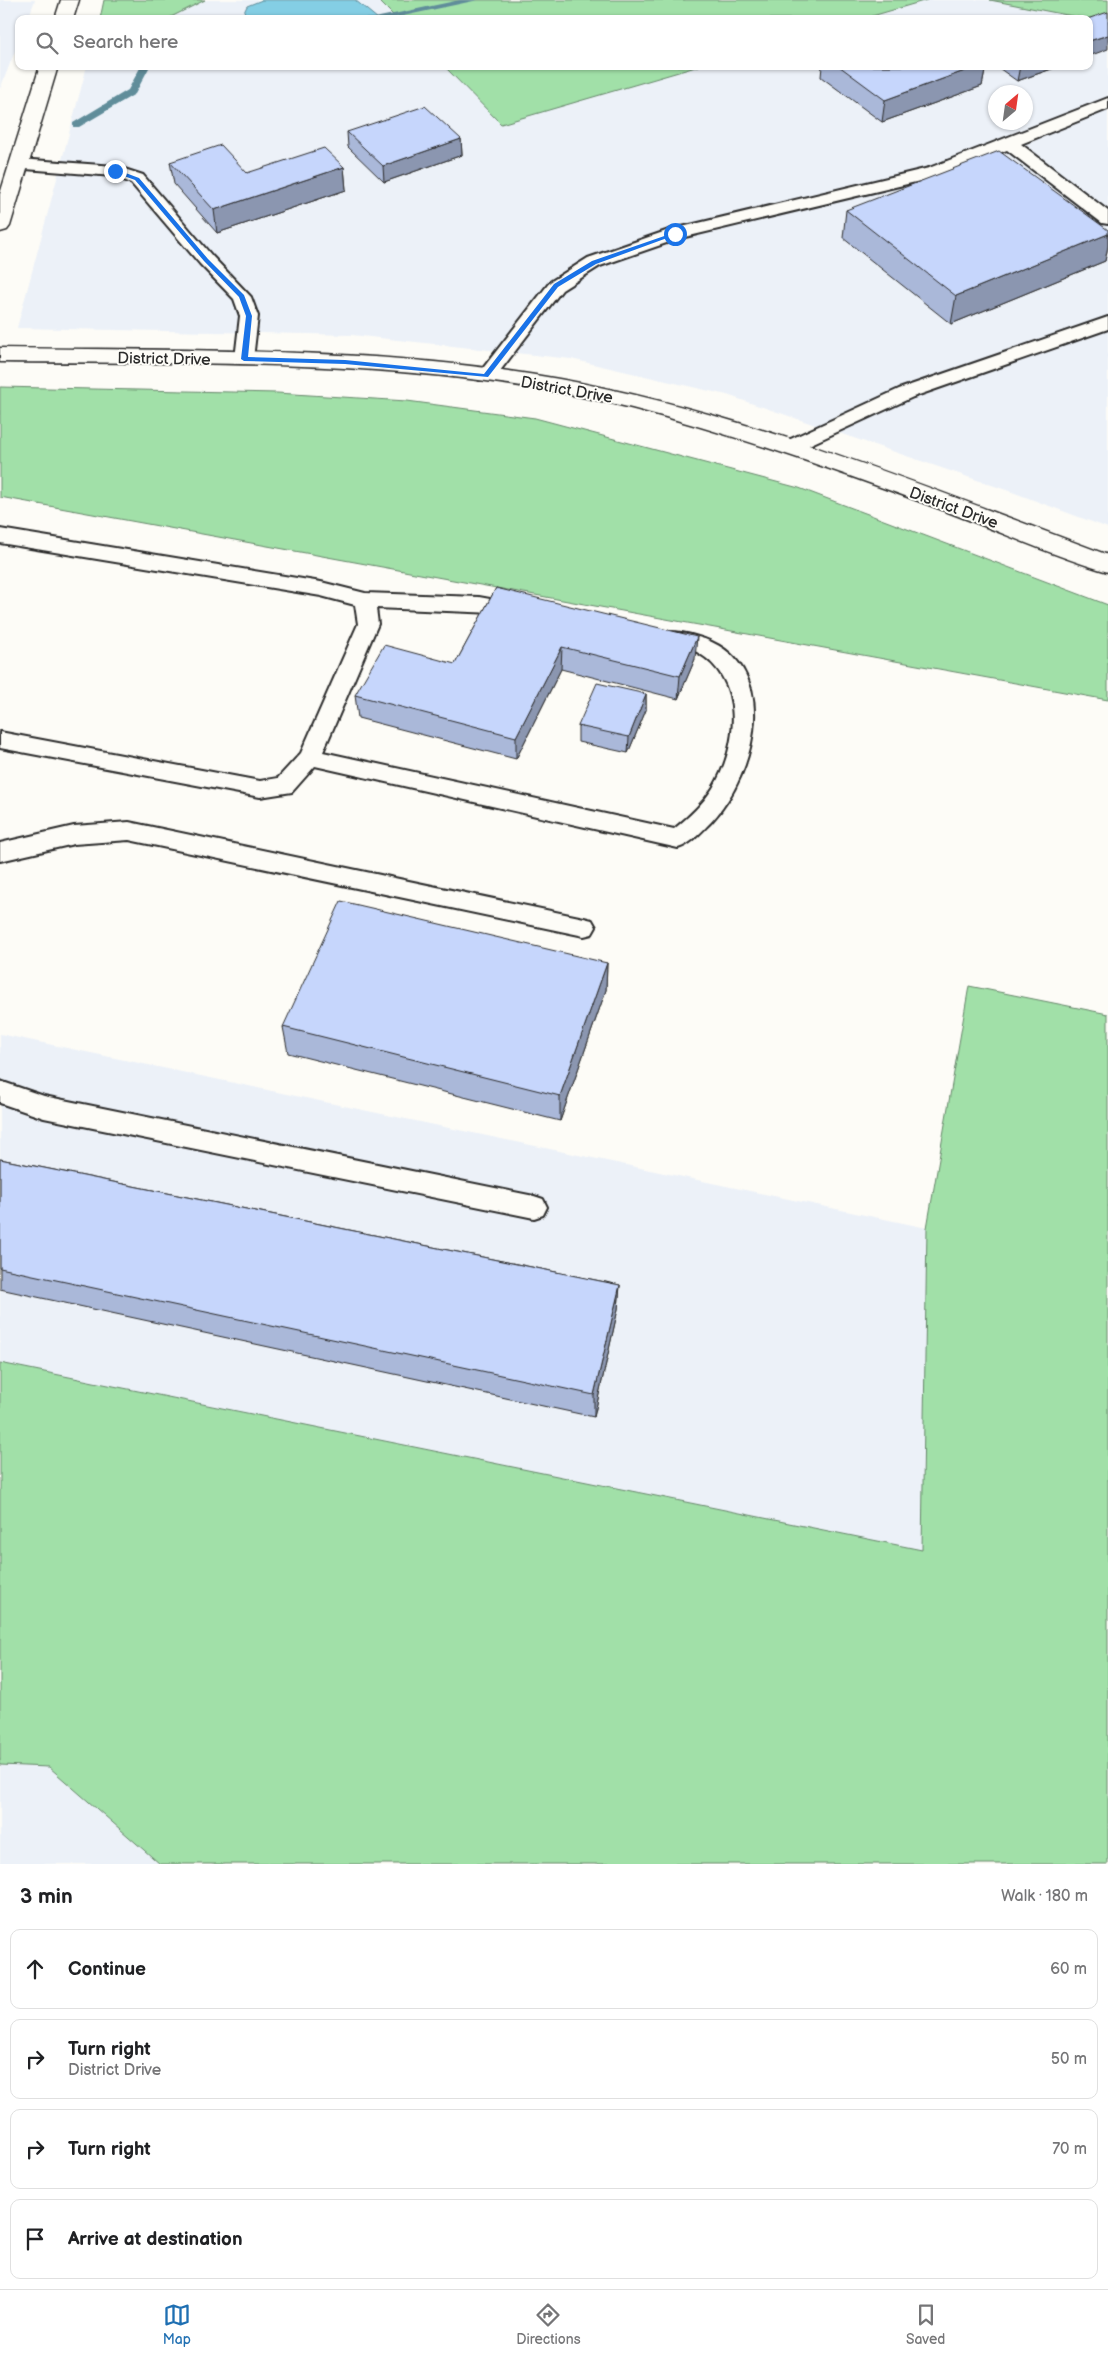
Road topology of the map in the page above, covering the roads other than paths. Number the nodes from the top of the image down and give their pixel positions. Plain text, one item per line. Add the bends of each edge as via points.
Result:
1 (70, 0) edge
2 (65, 15) edge
3 (48, 70) edge
4 (1108, 103) edge
5 (1009, 143) junction
6 (19, 164) junction
7 (1108, 219) edge
8 (0, 226) edge
9 (1108, 323) edge
10 (0, 355) edge
11 (244, 359) junction
12 (486, 376) junction
13 (788, 446) junction
14 (0, 536) edge
15 (1108, 564) edge
16 (364, 600) junction
17 (494, 606) edge
18 (648, 636) edge
19 (0, 740) edge
20 (310, 757) junction
21 (0, 852) edge
22 (584, 927) dead end
23 (0, 1092) edge
24 (534, 1207) dead end

1 - 2 street
3 - 6 street
4 - 5 lane
5 - 7 lane
5 - 12 lane via 936,172 675,234 594,262 556,286
6 - 8 street
6 - 11 lane via 115,171 137,179 242,297 249,316
9 - 13 lane via 906,393
10 - 11 street, District Drive
11 - 12 street, District Drive via 345,362
12 - 13 street, District Drive via 617,398 709,421
13 - 15 street, District Drive
14 - 16 lane via 321,589
16 - 17 lane
16 - 20 lane via 368,624
18 - 20 lane via 704,646 725,661 741,687 745,719 740,749 721,794 695,826 678,839
19 - 20 lane via 260,789 284,786
21 - 22 lane via 74,834 129,830
23 - 24 lane via 44,1107

